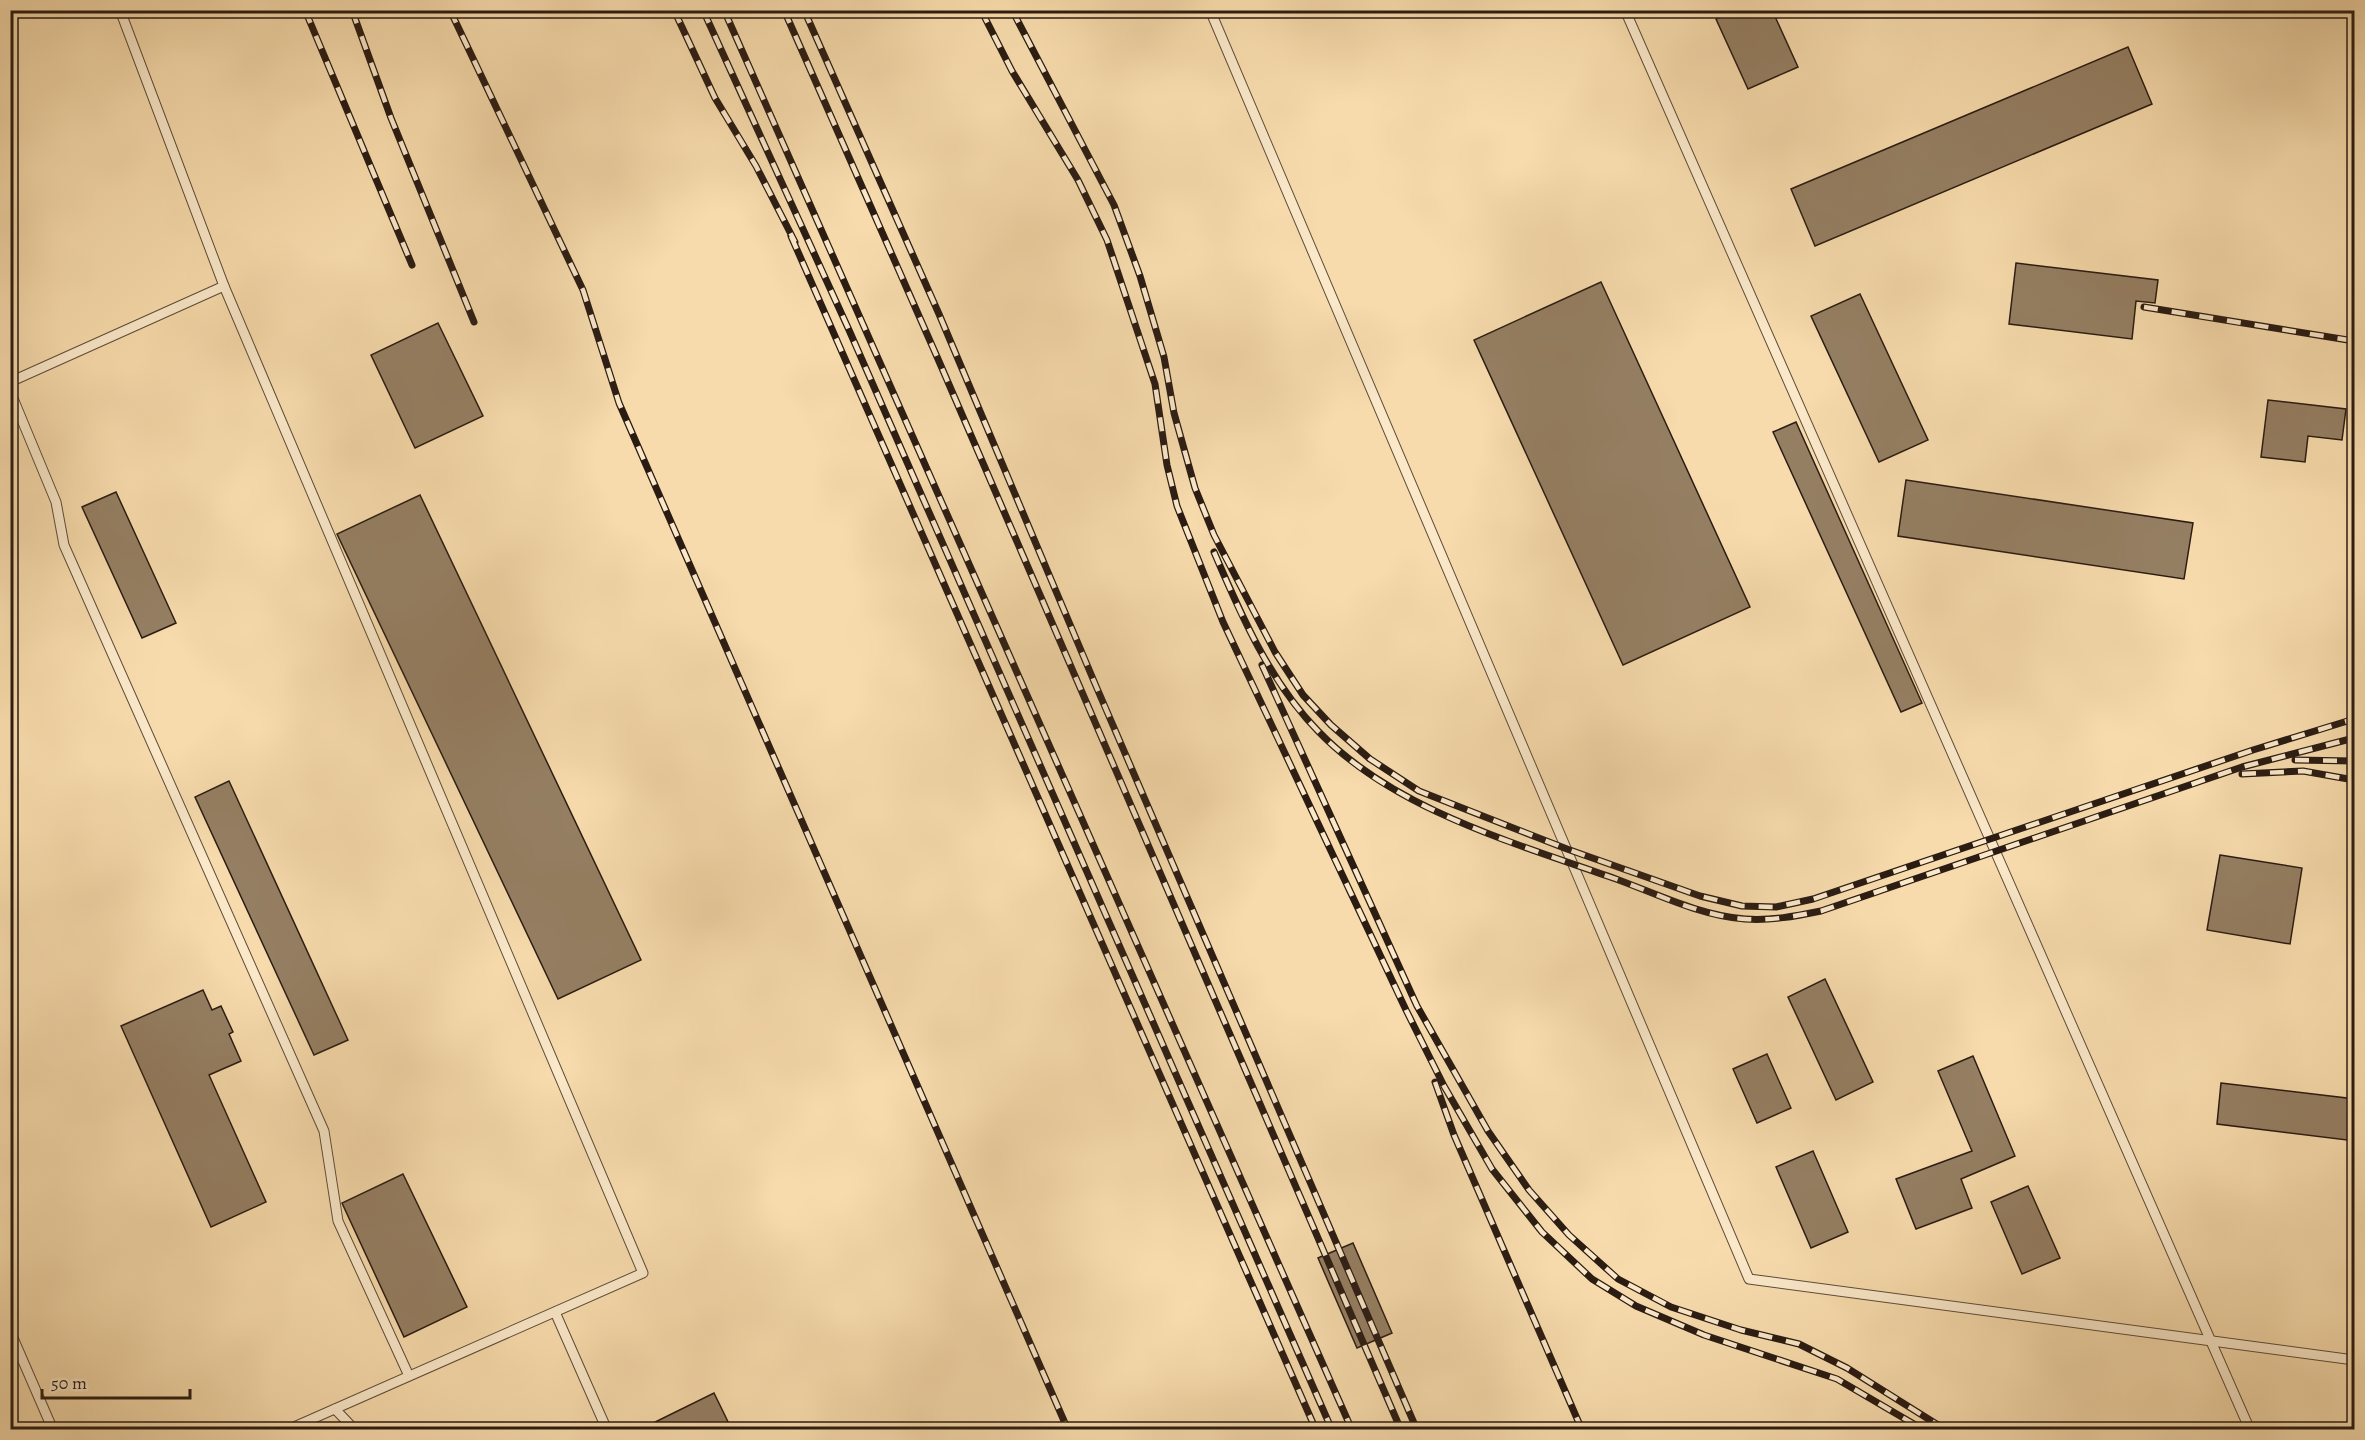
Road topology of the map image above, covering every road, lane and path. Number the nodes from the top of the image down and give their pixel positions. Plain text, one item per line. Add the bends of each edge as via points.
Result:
1 (120, 10) edge
2 (1210, 10) edge
3 (1625, 10) edge
4 (224, 286) junction
5 (10, 382) edge
6 (10, 391) edge
7 (555, 1312) junction
8 (10, 1331) edge
9 (2213, 1342) junction
10 (2355, 1360) edge
11 (409, 1376) junction
12 (335, 1409) junction
13 (53, 1430) edge
14 (287, 1430) edge
15 (355, 1430) edge
16 (607, 1430) edge
17 (2250, 1430) edge

1 - 4 lane
2 - 9 lane via 1749,1279
3 - 9 lane
4 - 5 lane
4 - 7 lane via 643,1273
6 - 11 lane via 56,502 64,545 324,1131 338,1221
7 - 11 lane
7 - 16 lane
8 - 13 lane
9 - 10 lane
9 - 17 lane
11 - 12 lane
12 - 14 lane
12 - 15 lane

